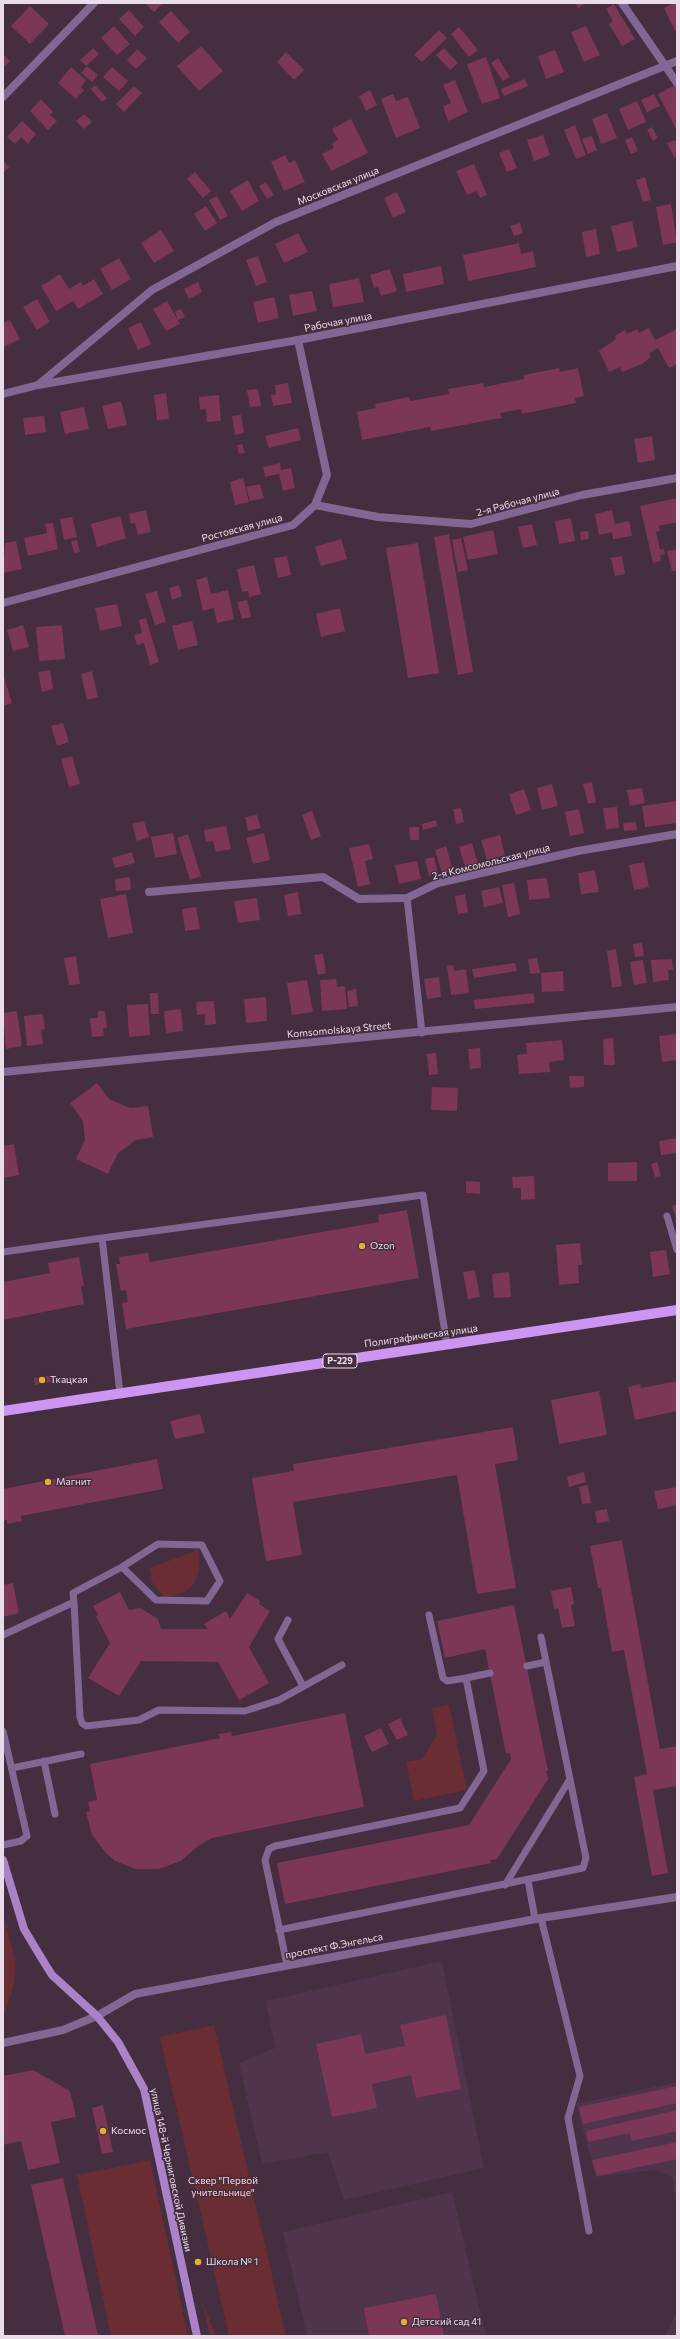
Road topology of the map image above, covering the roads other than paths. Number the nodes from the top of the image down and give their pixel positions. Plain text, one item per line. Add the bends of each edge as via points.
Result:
1 (94, 3) edge
2 (622, 3) edge
3 (677, 61) edge
4 (665, 66) junction
5 (677, 83) edge
6 (3, 97) edge
7 (677, 266) edge
8 (298, 340) junction
9 (38, 386) junction
10 (3, 394) edge
11 (677, 478) edge
12 (315, 505) junction
13 (3, 603) edge
14 (677, 834) edge
15 (149, 892) dead end
16 (407, 898) junction
17 (677, 1007) edge
18 (422, 1033) junction
19 (3, 1072) edge
20 (667, 1216) dead end
21 (102, 1238) junction
22 (677, 1250) edge
23 (3, 1252) edge
24 (677, 1310) edge
25 (447, 1345) junction
26 (120, 1393) junction
27 (3, 1411) edge
28 (122, 1567) junction
29 (74, 1602) junction
30 (429, 1615) dead end
31 (288, 1620) dead end
32 (3, 1635) edge
33 (541, 1637) dead end
34 (546, 1662) junction
35 (342, 1665) dead end
36 (527, 1666) dead end
37 (490, 1673) dead end
38 (466, 1678) junction
39 (303, 1686) junction
40 (3, 1731) edge
41 (81, 1754) dead end
42 (44, 1761) junction
43 (8, 1766) edge
44 (570, 1779) junction
45 (55, 1814) dead end
46 (3, 1845) edge
47 (3, 1860) edge
48 (528, 1880) junction
49 (505, 1885) junction
50 (677, 1897) edge
51 (538, 1919) junction
52 (279, 1930) junction
53 (287, 1965) junction
54 (97, 2016) junction
55 (3, 2043) edge
56 (589, 2231) dead end
57 (197, 2336) edge

1 - 6 street
2 - 4 street
3 - 4 street, Московская улица
4 - 5 street
4 - 9 street, Московская улица via 276,222 152,290
7 - 8 street, Рабочая улица
8 - 9 street, Рабочая улица
8 - 12 street, Ростовская улица via 328,475
9 - 10 street, Рабочая улица
11 - 12 street, 2-я Рабочая улица via 582,495 471,524 378,517
12 - 13 street, Ростовская улица via 293,525
14 - 16 street, 2-я Комсомольская улица via 578,851 438,883
15 - 16 street, 2-я Комсомольская улица via 323,877 359,899
16 - 18 lane
17 - 18 street, Komsomolskaya Street
18 - 19 street, Komsomolskaya Street
20 - 22 lane
21 - 23 lane
21 - 25 lane via 423,1195
21 - 26 lane
24 - 25 main road, Полиграфическая улица / Р-229
25 - 26 main road, Полиграфическая улица / Р-229
26 - 27 main road, Полиграфическая улица / Р-229
28 - 28 lane via 151,1597 163,1601 207,1601 220,1581 202,1545 158,1544
28 - 29 lane via 73,1593
29 - 32 lane
29 - 39 lane via 80,1717 86,1726 138,1720 159,1710 245,1711 279,1700
30 - 38 lane via 443,1678 447,1681
31 - 39 lane via 278,1639
33 - 34 lane
34 - 36 lane
34 - 44 lane
35 - 39 lane
37 - 38 lane
38 - 52 lane via 484,1768 483,1774 464,1804 455,1810 269,1849 265,1860
40 - 43 lane
41 - 42 lane
42 - 43 lane
42 - 45 lane
43 - 46 lane via 27,1836 21,1841
44 - 48 lane via 586,1864 579,1870
44 - 49 lane
47 - 54 main road, улица 148-й Черниговской Дивизии via 24,1929 52,1975
48 - 49 lane
48 - 51 lane
49 - 52 lane
50 - 51 street, проспект Ф.Энгельса
51 - 53 street, проспект Ф.Энгельса
51 - 56 lane via 580,2076 568,2118
52 - 53 lane
53 - 54 street, проспект Ф.Энгельса via 135,1994
54 - 55 street, проспект Ф.Энгельса via 63,2030
54 - 57 main road, улица 148-й Черниговской Дивизии via 118,2042 144,2089

